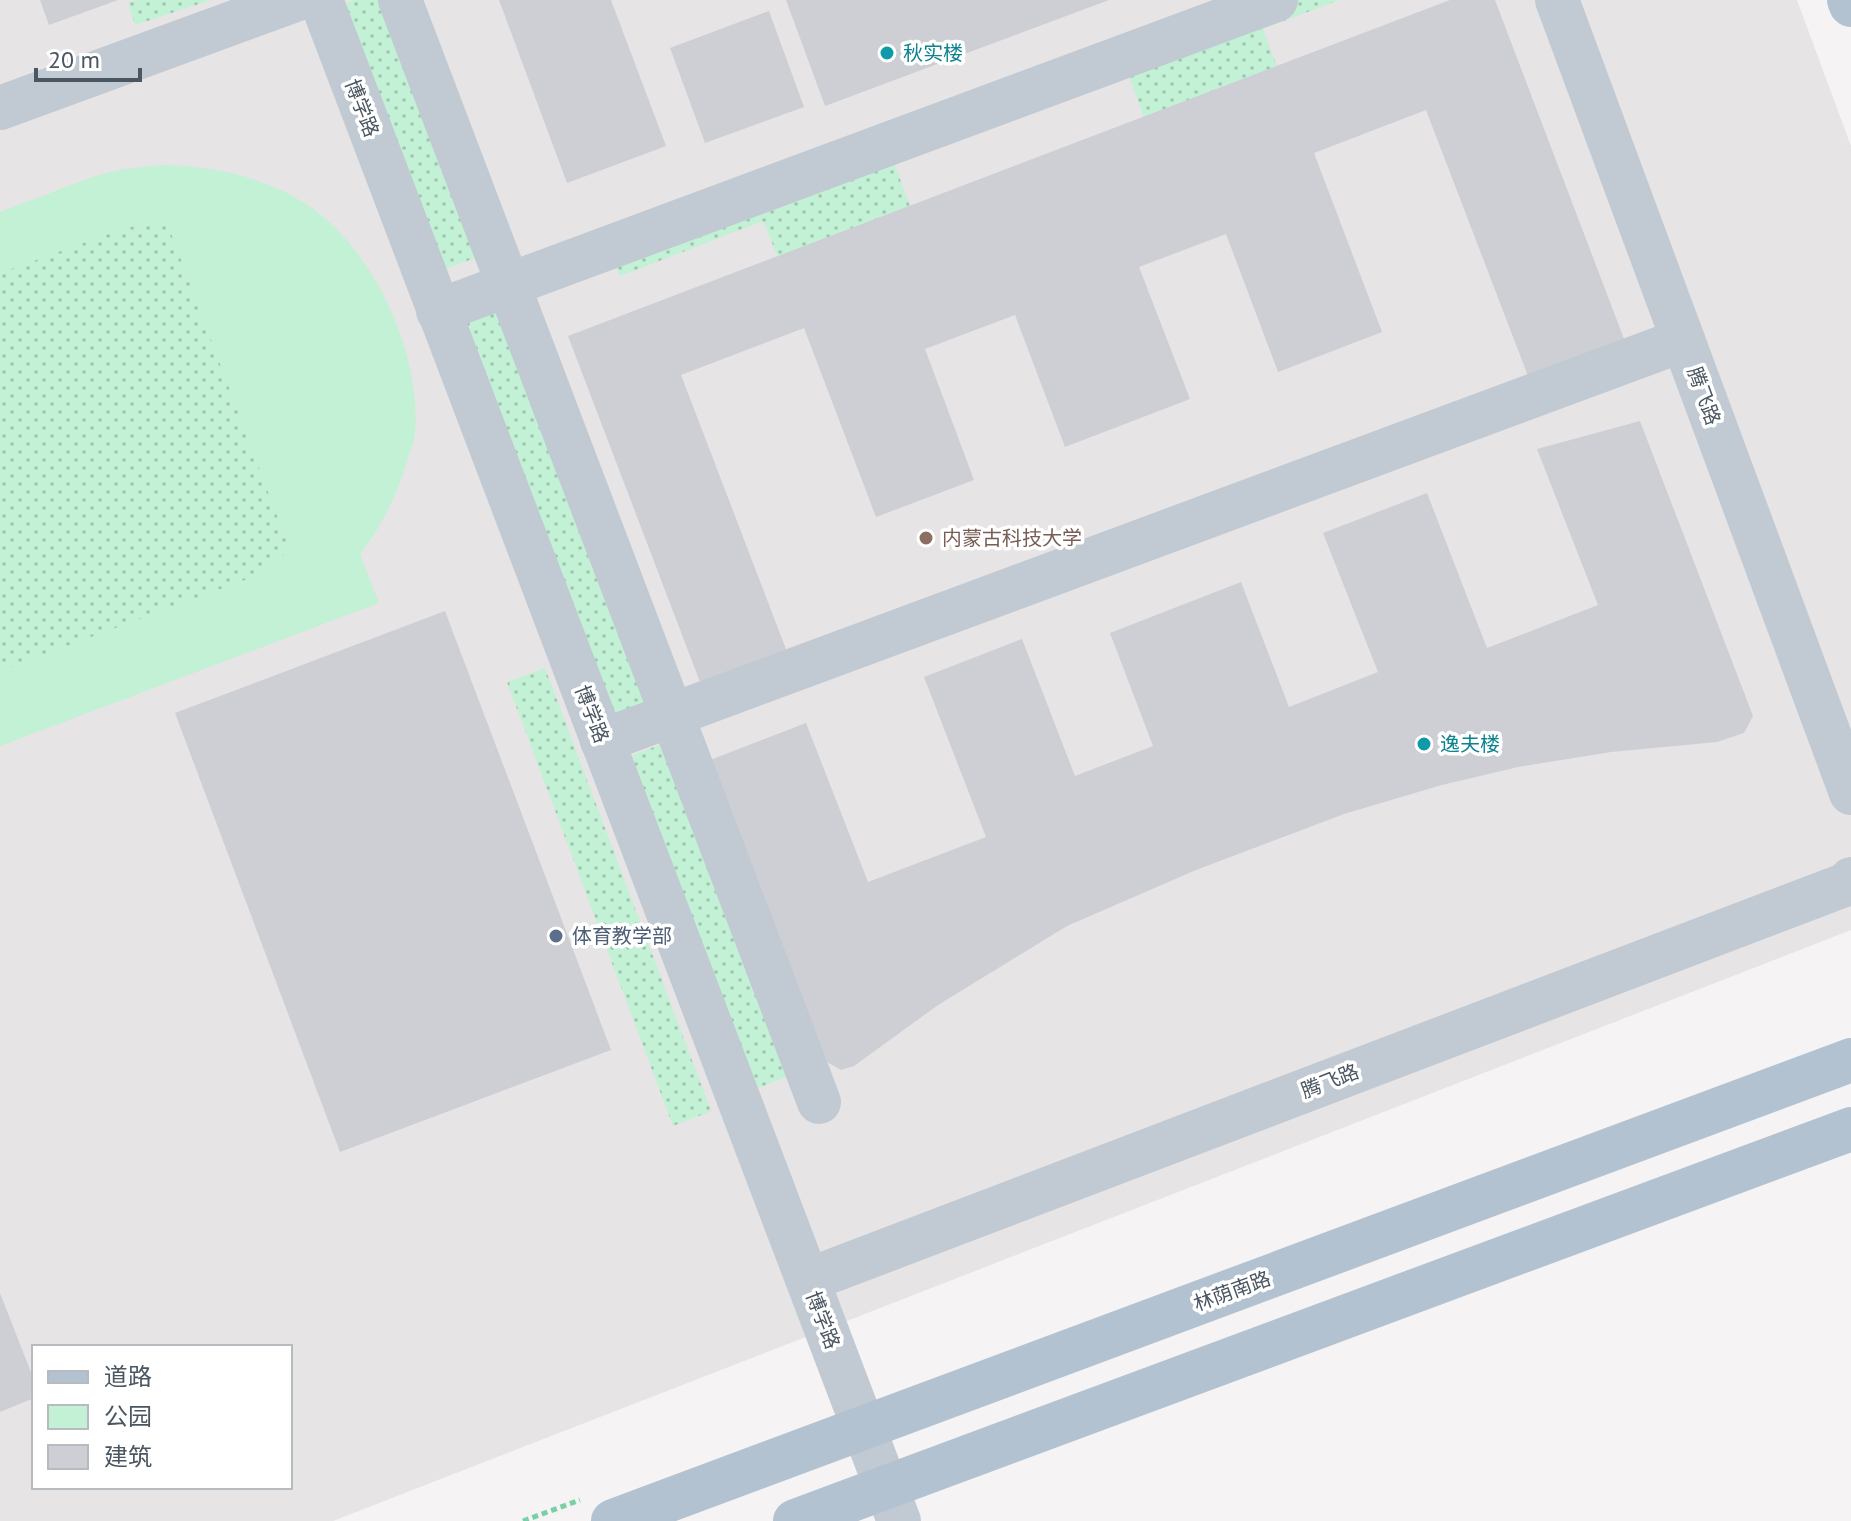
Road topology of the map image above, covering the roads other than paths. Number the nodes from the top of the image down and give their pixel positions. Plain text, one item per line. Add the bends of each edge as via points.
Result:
1 (295, 0) edge
2 (321, 0) edge
3 (400, 0) edge
4 (1276, 0) edge
5 (1557, 0) edge
6 (0, 108) edge
7 (507, 285) junction
8 (438, 311) junction
9 (1683, 340) junction
10 (602, 741) junction
11 (1851, 793) edge
12 (1851, 879) edge
13 (1851, 1060) edge
14 (819, 1102) dead end
15 (1851, 1129) edge
16 (808, 1280) junction
17 (864, 1428) junction
18 (892, 1504) edge
19 (613, 1521) edge
20 (795, 1521) edge

1 - 6 street
2 - 8 street, 博学路
3 - 7 street
4 - 7 street
5 - 9 street, 腾飞路
7 - 8 street
7 - 14 street
8 - 10 street, 博学路
9 - 10 street
9 - 11 street, 腾飞路
10 - 16 street, 博学路
12 - 16 street, 腾飞路
13 - 17 main road, 林荫南路
15 - 18 main road
16 - 17 street, 博学路
17 - 18 street, 博学路
17 - 19 main road, 林荫南路
18 - 20 main road

